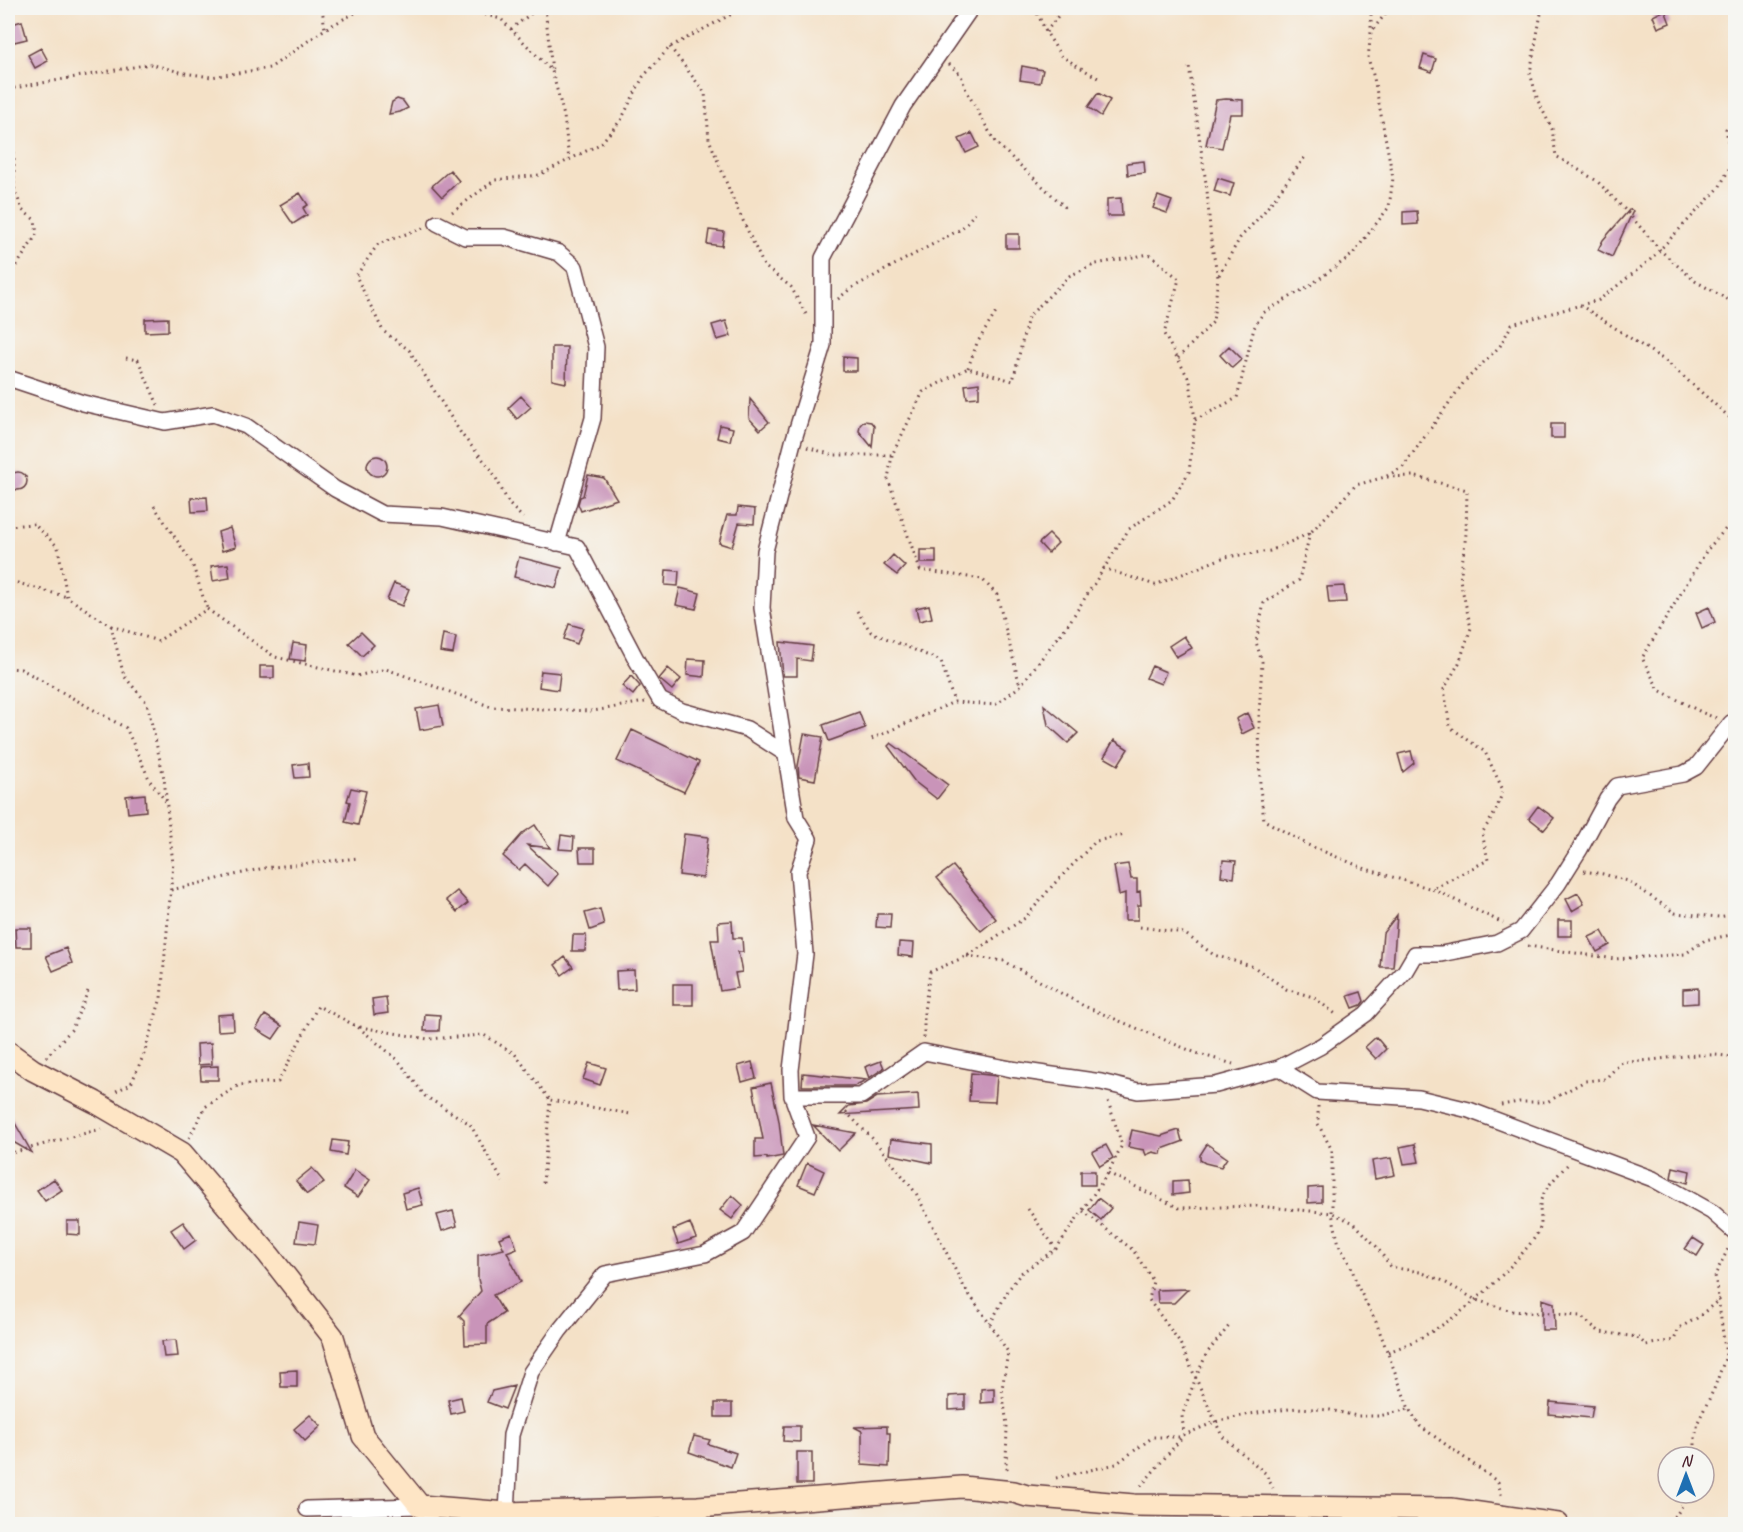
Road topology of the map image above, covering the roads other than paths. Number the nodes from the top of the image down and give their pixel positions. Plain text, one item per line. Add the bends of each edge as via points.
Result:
1 (971, 8) edge
2 (437, 223) dead end
3 (8, 378) edge
4 (557, 543) junction
5 (1731, 723) road end
6 (786, 754) junction
7 (8, 1052) edge
8 (1280, 1068) junction
9 (792, 1096) junction
10 (1734, 1233) edge
11 (420, 1506) junction
12 (307, 1509) dead end
13 (508, 1519) edge
14 (431, 1524) edge
15 (1558, 1524) edge

1 - 6 street via 903,106 823,258 823,345 792,442 765,551 762,608
2 - 4 street via 465,237 504,237 559,253 576,267 596,347 593,418
3 - 4 street via 83,403 165,422 213,414 246,426 335,489 382,514 442,518
4 - 6 street via 578,547 660,700 682,711 747,729
5 - 8 street via 1696,767 1683,774 1617,786 1567,869 1521,931 1497,943 1441,954 1415,954 1366,1014 1321,1046
6 - 9 street via 796,818 809,839 798,872 805,954 791,1070
7 - 11 street via 33,1070 182,1153 333,1337 363,1436
8 - 9 street via 1216,1085 1138,1091 924,1052 861,1096
8 - 10 street via 1317,1092 1419,1098 1470,1110 1653,1179 1712,1212
9 - 13 street via 807,1137 743,1233 705,1254 605,1274 531,1372 511,1435
11 - 12 street
11 - 13 street
11 - 14 street
13 - 15 street via 962,1487 1122,1503 1451,1509

